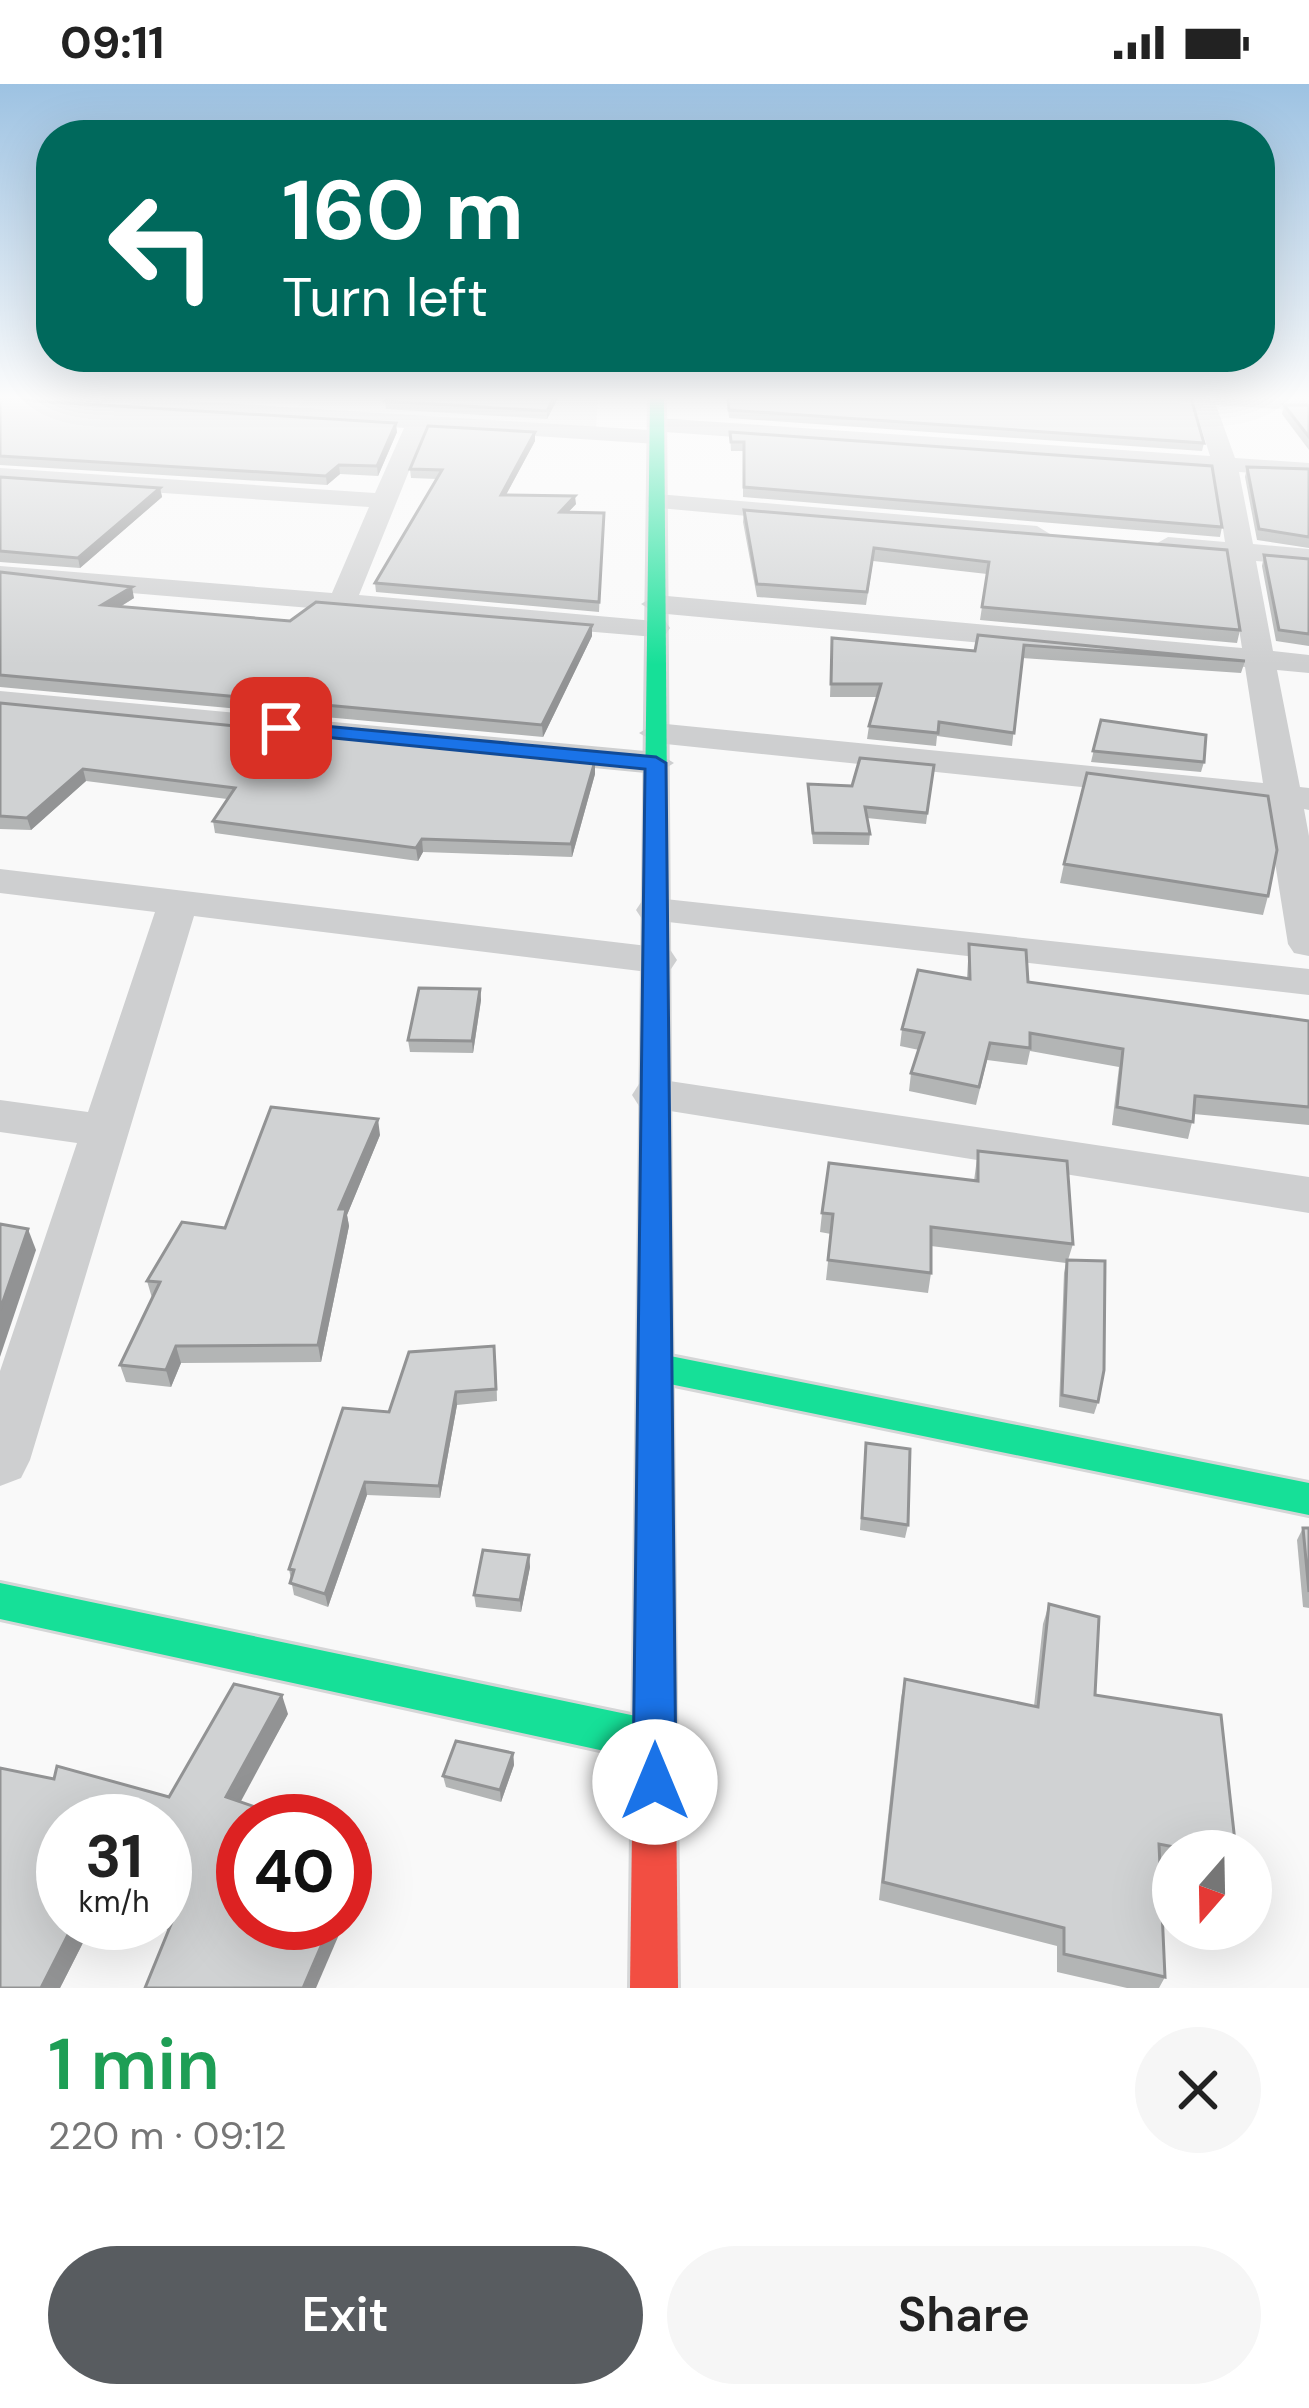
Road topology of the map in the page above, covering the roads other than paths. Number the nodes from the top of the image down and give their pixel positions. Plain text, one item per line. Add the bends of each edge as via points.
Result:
1 (168, 487) edge
2 (393, 487) edge
3 (657, 487) edge
4 (1229, 487) edge
5 (387, 501) junction
6 (657, 502) junction
7 (1054, 536) edge
8 (1148, 544) edge
9 (1241, 551) junction
10 (1309, 557) edge
11 (0, 574) edge
12 (343, 602) junction
13 (656, 616) junction
14 (1263, 659) junction
15 (1309, 664) edge
16 (0, 701) edge
17 (656, 748) junction
18 (1296, 797) edge
19 (0, 881) edge
20 (178, 904) junction
21 (656, 910) junction
22 (1309, 944) edge
23 (656, 960) junction
24 (1309, 982) edge
25 (656, 1095) junction
26 (0, 1116) edge
27 (101, 1130) junction
28 (1309, 1195) edge
29 (655, 1367) junction
30 (0, 1460) edge
31 (1309, 1498) edge
32 (0, 1601) edge
33 (655, 1741) junction
34 (654, 1988) edge

1 - 5 street
2 - 5 street
3 - 6 street
4 - 9 street
5 - 12 street
6 - 7 street
6 - 13 street
8 - 9 street
9 - 10 street
9 - 14 street
11 - 12 street
12 - 13 street
13 - 14 street
13 - 17 street
14 - 15 street
14 - 18 street
16 - 17 street
17 - 18 street
17 - 21 street
18 - 22 street
19 - 20 street
20 - 23 street
20 - 27 street
21 - 23 street
21 - 24 street
23 - 25 street
25 - 28 street
25 - 29 street
26 - 27 street
27 - 30 street
29 - 31 street
29 - 33 street
32 - 33 street
33 - 34 street

